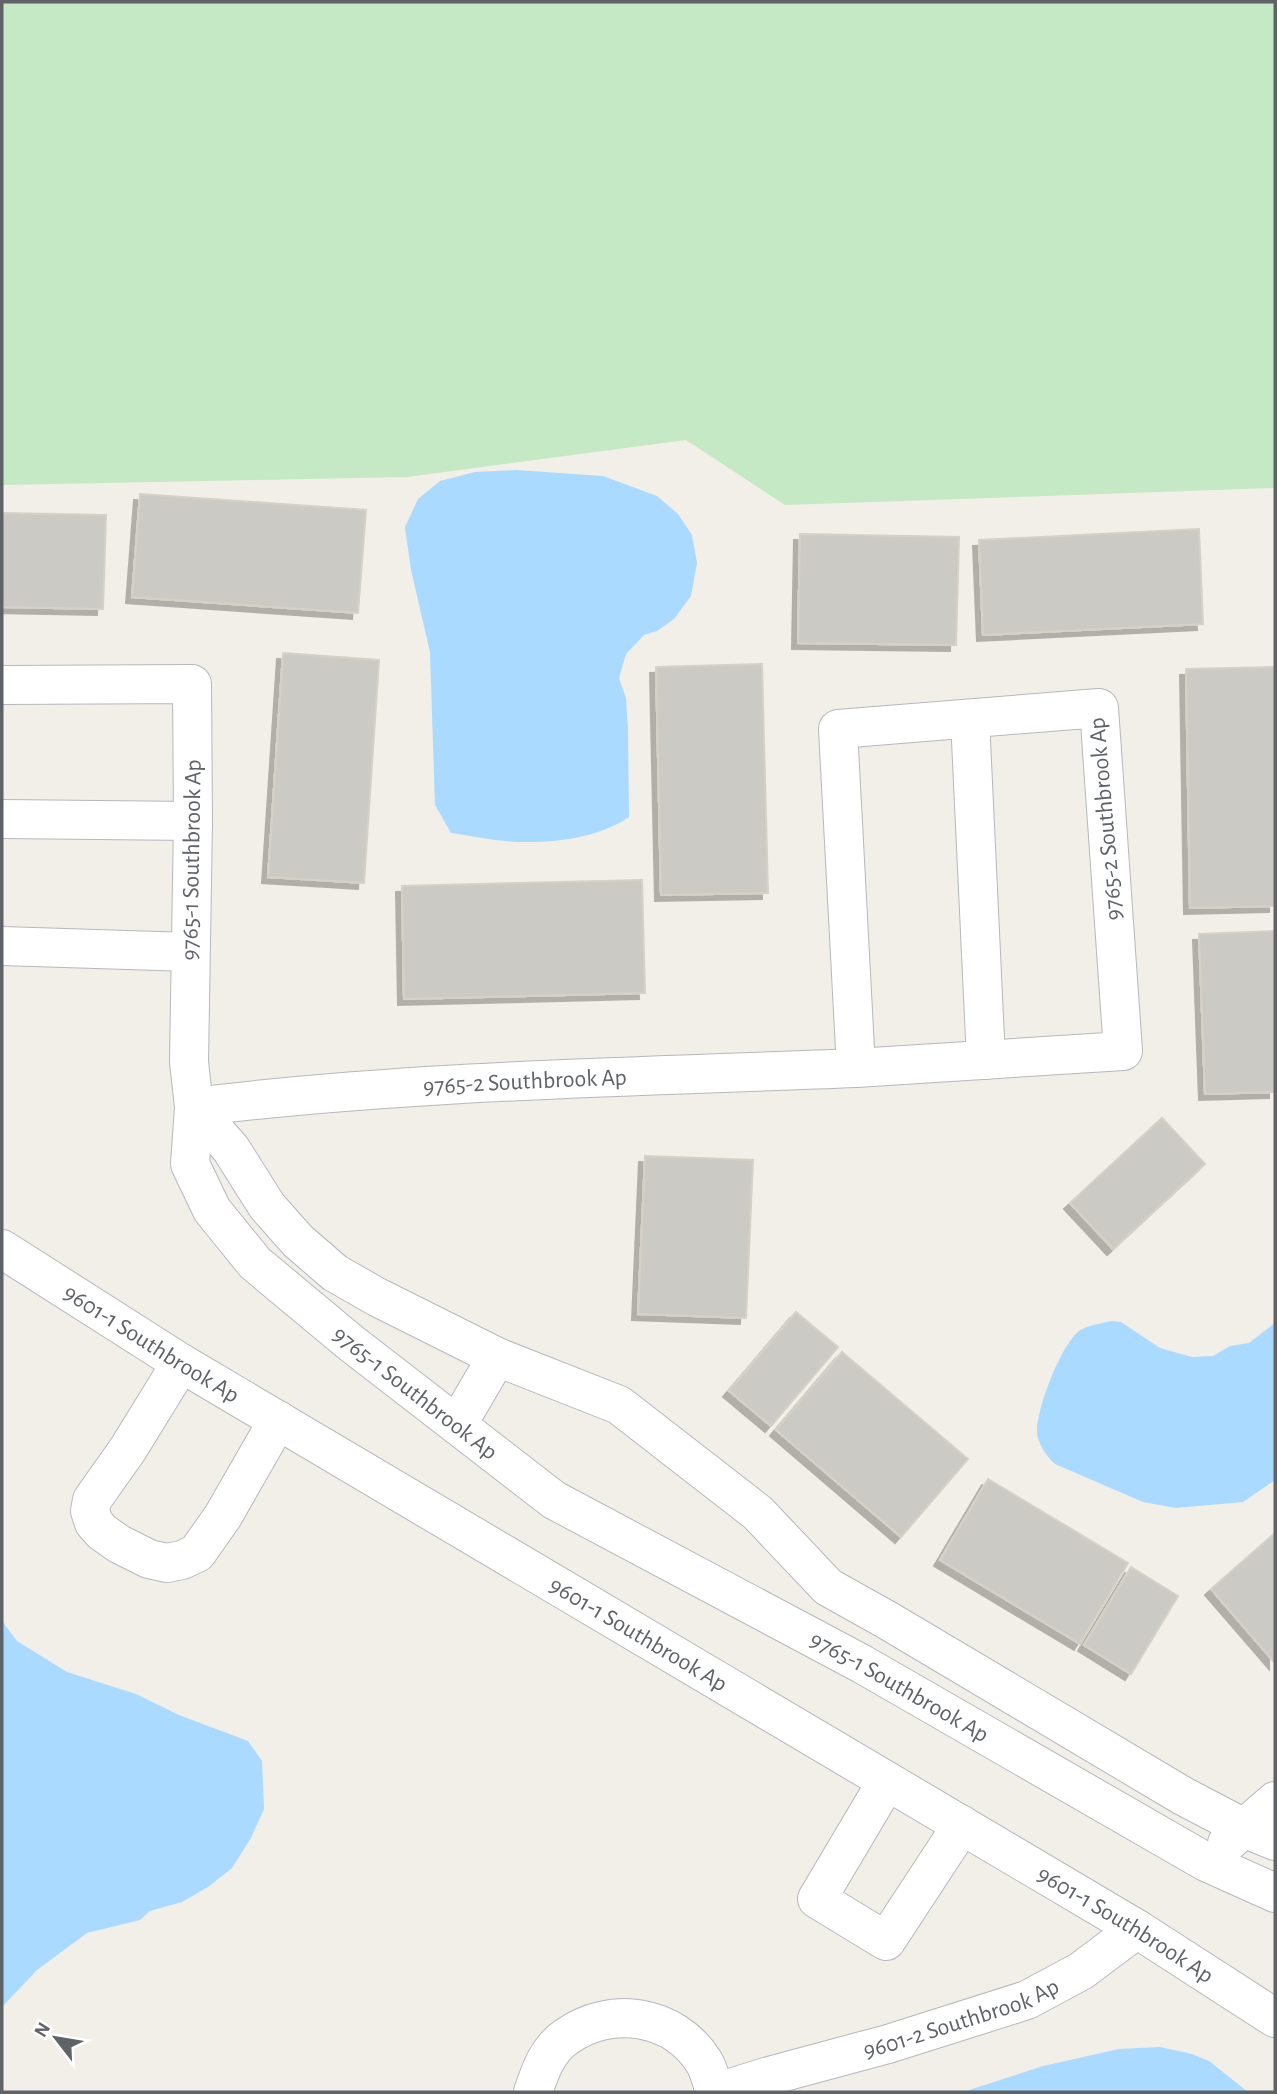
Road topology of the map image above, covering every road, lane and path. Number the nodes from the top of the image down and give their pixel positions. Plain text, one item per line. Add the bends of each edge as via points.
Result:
1 (2, 685) edge
2 (970, 719) junction
3 (2, 819) edge
4 (193, 821) junction
5 (2, 946) edge
6 (190, 952) junction
7 (986, 1060) junction
8 (856, 1068) junction
9 (194, 1107) junction
10 (2, 1249) edge
11 (497, 1357) junction
12 (181, 1363) junction
13 (278, 1420) junction
14 (457, 1424) junction
15 (887, 1781) junction
16 (1275, 1801) edge
17 (962, 1825) junction
18 (1259, 1834) edge
19 (1206, 1862) junction
20 (1275, 1893) edge
21 (1137, 1929) junction
22 (1275, 2018) edge
23 (533, 2092) edge
24 (717, 2092) edge

1 - 4 street, 9765-1 Southbrook Ap via 192,684
2 - 7 street
2 - 7 street, 9765-2 Southbrook Ap via 1100,708 1122,1051
2 - 8 street, 9765-2 Southbrook Ap via 838,729
3 - 4 street
4 - 6 street, 9765-1 Southbrook Ap
5 - 6 street
6 - 9 street, 9765-1 Southbrook Ap
7 - 8 street, 9765-2 Southbrook Ap
8 - 9 street, 9765-2 Southbrook Ap via 547,1080 277,1097
9 - 11 street via 231,1149 267,1206 335,1273
9 - 14 street, 9765-1 Southbrook Ap via 190,1164 212,1210 255,1263
10 - 12 street, 9601-1 Southbrook Ap
11 - 14 street
11 - 18 street via 619,1405 758,1513 828,1587 1182,1796
12 - 13 street, 9601-1 Southbrook Ap
12 - 13 street via 92,1500 94,1523 119,1544 167,1563 197,1553
13 - 15 street, 9601-1 Southbrook Ap
14 - 19 street, 9765-1 Southbrook Ap via 554,1500 862,1664
15 - 17 street, 9601-1 Southbrook Ap
15 - 17 street via 817,1899 886,1941
16 - 18 street
17 - 21 street, 9601-1 Southbrook Ap
18 - 19 street
19 - 20 street, 9765-1 Southbrook Ap
21 - 22 street, 9601-1 Southbrook Ap
21 - 24 street, 9601-2 Southbrook Ap via 1081,1971 1027,2000 888,2045
23 - 24 street via 543,2063 564,2038 592,2022 624,2017 655,2022 684,2038 704,2062

